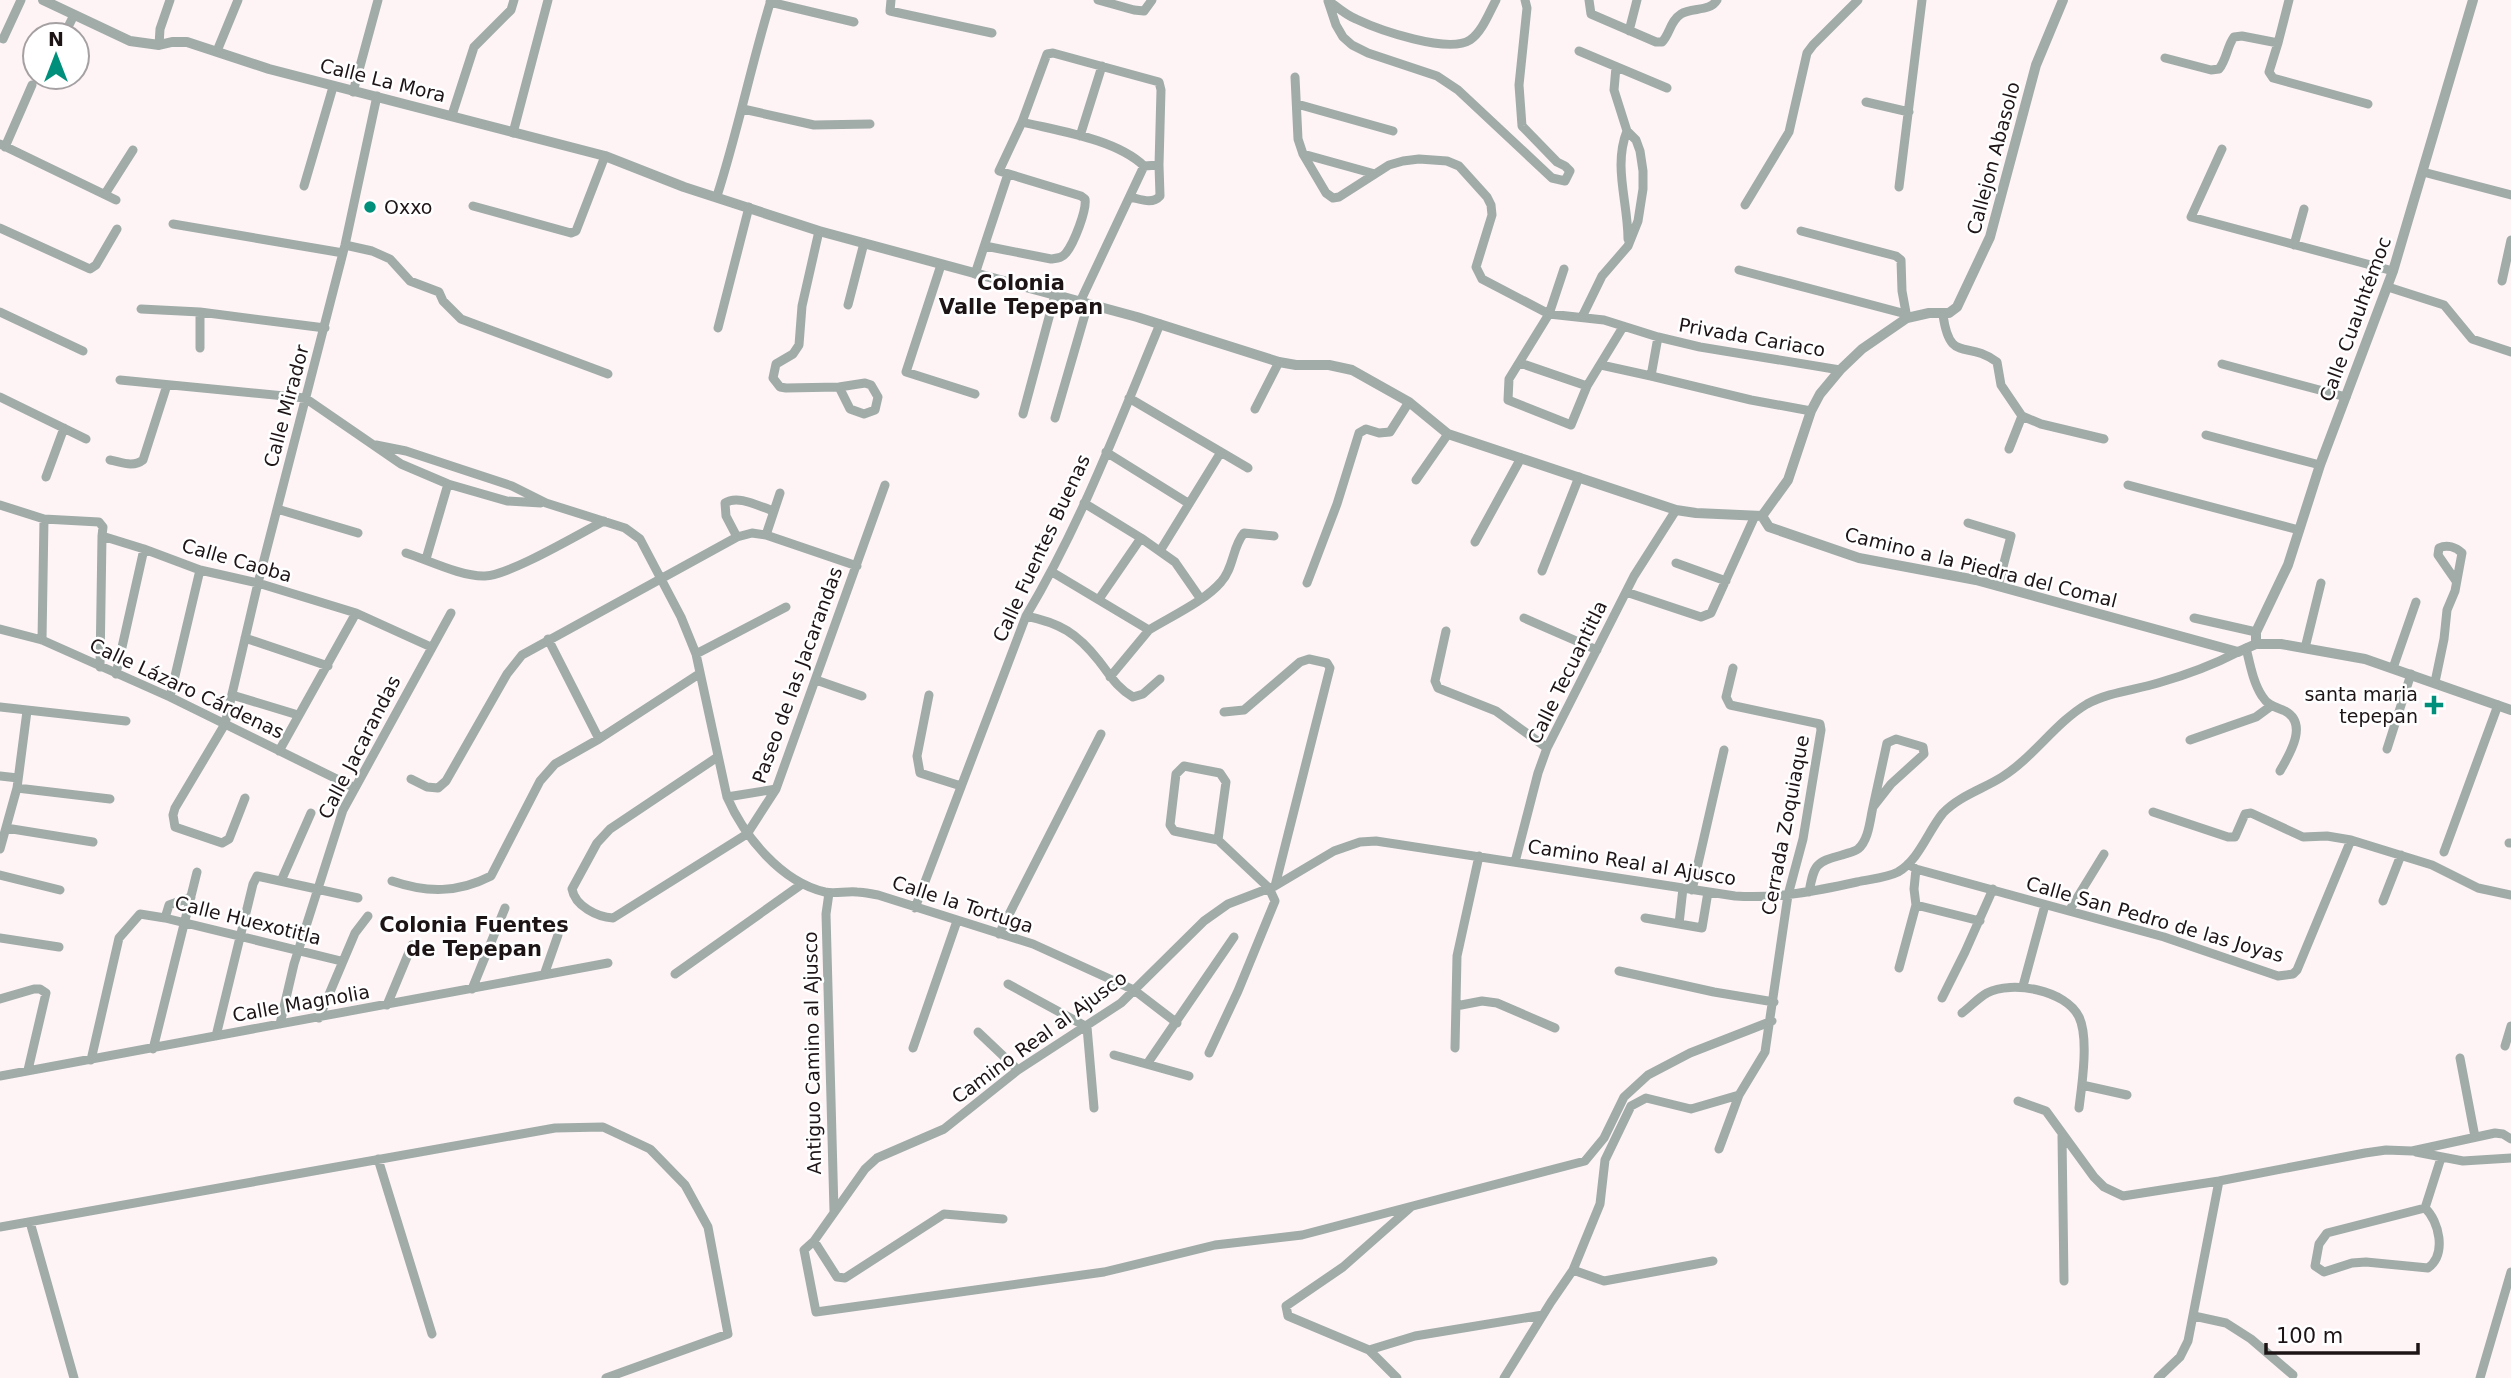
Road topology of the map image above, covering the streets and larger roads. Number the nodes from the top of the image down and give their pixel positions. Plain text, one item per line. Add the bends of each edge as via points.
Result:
1 (21, 0) edge
2 (43, 0) edge
3 (170, 0) edge
4 (238, 0) edge
5 (378, 0) edge
6 (514, 0) edge
7 (548, 0) edge
8 (891, 0) edge
9 (1098, 0) edge
10 (1152, 0) edge
11 (1327, 0) edge
12 (1496, 0) edge
13 (1525, 0) edge
14 (1590, 0) edge
15 (1637, 0) edge
16 (1717, 0) edge
17 (1858, 0) edge
18 (1922, 0) edge
19 (2063, 0) edge
20 (2288, 0) edge
21 (2473, 0) edge
22 (771, 1) edge
23 (74, 15) junction
24 (71, 21) edge
25 (853, 22) dead end
26 (1629, 31) junction
27 (992, 33) dead end
28 (3, 39) dead end
29 (2278, 43) junction
30 (159, 45) junction
31 (217, 51) junction
32 (1579, 51) dead end
33 (2165, 58) dead end
34 (1102, 66) junction
35 (1616, 67) junction
36 (1295, 78) dead end
37 (333, 87) junction
38 (1667, 88) dead end
39 (29, 91) edge
40 (354, 92) junction
41 (377, 96) junction
42 (1867, 102) dead end
43 (1297, 104) junction
44 (2368, 104) dead end
45 (743, 109) junction
46 (1909, 112) junction
47 (452, 116) junction
48 (1022, 122) junction
49 (870, 124) dead end
50 (1393, 131) dead end
51 (1627, 131) junction
52 (513, 133) junction
53 (1080, 136) junction
54 (3, 145) edge
55 (2222, 149) dead end
56 (133, 150) dead end
57 (1303, 154) junction
58 (605, 156) junction
59 (1159, 165) junction
60 (1144, 166) junction
61 (2423, 172) junction
62 (1008, 174) junction
63 (1375, 174) junction
64 (304, 186) dead end
65 (1899, 187) dead end
66 (105, 194) junction
67 (2511, 195) edge
68 (717, 196) junction
69 (1130, 197) junction
70 (116, 200) dead end
71 (1745, 205) dead end
72 (473, 206) dead end
73 (749, 207) junction
74 (2304, 209) dead end
75 (173, 224) dead end
76 (0, 228) edge
77 (117, 229) dead end
78 (819, 231) junction
79 (1801, 231) dead end
80 (2511, 240) edge
81 (864, 243) junction
82 (2294, 245) junction
83 (985, 246) junction
84 (1628, 246) junction
85 (344, 249) junction
86 (942, 265) junction
87 (1564, 270) dead end
88 (1738, 270) dead end
89 (2393, 271) junction
90 (975, 274) junction
91 (2502, 281) dead end
92 (2388, 286) junction
93 (1055, 295) junction
94 (1084, 303) junction
95 (848, 305) dead end
96 (141, 309) dead end
97 (0, 312) edge
98 (200, 312) junction
99 (1549, 314) junction
100 (1943, 315) junction
101 (1907, 316) junction
102 (1582, 317) junction
103 (1160, 324) junction
104 (1623, 327) junction
105 (325, 328) junction
106 (718, 328) dead end
107 (1658, 337) junction
108 (200, 348) dead end
109 (83, 351) dead end
110 (2511, 352) edge
111 (1279, 362) junction
112 (1520, 363) junction
113 (2222, 364) dead end
114 (1601, 365) junction
115 (1840, 370) junction
116 (608, 374) dead end
117 (1651, 376) junction
118 (120, 380) dead end
119 (167, 385) junction
120 (1587, 386) junction
121 (839, 387) junction
122 (975, 394) dead end
123 (0, 397) edge
124 (2346, 397) junction
125 (305, 398) junction
126 (1129, 398) junction
127 (1409, 402) junction
128 (1255, 409) dead end
129 (1811, 411) junction
130 (1023, 414) dead end
131 (2022, 416) junction
132 (1055, 418) dead end
133 (64, 428) junction
134 (1448, 434) junction
135 (2206, 435) dead end
136 (86, 439) dead end
137 (2104, 439) dead end
138 (376, 445) junction
139 (2009, 450) dead end
140 (1106, 452) junction
141 (1222, 452) junction
142 (1521, 458) junction
143 (110, 460) dead end
144 (2320, 465) junction
145 (1248, 468) dead end
146 (46, 477) dead end
147 (1579, 477) junction
148 (1416, 480) dead end
149 (448, 484) junction
150 (885, 485) dead end
151 (2128, 485) dead end
152 (780, 493) dead end
153 (1, 500) edge
154 (546, 503) junction
155 (1084, 503) junction
156 (1188, 503) junction
157 (277, 509) junction
158 (1676, 510) junction
159 (774, 511) junction
160 (1758, 517) junction
161 (44, 519) junction
162 (604, 521) junction
163 (1969, 523) dead end
164 (2299, 530) junction
165 (358, 533) dead end
166 (102, 536) junction
167 (766, 536) junction
168 (1274, 536) dead end
169 (737, 537) junction
170 (1141, 538) junction
171 (1475, 542) dead end
172 (145, 549) junction
173 (1160, 551) junction
174 (406, 553) dead end
175 (426, 559) junction
176 (1676, 563) dead end
177 (857, 566) junction
178 (200, 570) junction
179 (1542, 571) dead end
180 (1052, 572) junction
181 (660, 577) junction
182 (1726, 581) junction
183 (2456, 581) dead end
184 (258, 583) junction
185 (1307, 583) dead end
186 (2321, 583) dead end
187 (1998, 586) junction
188 (1626, 592) junction
189 (1200, 598) junction
190 (1099, 599) junction
191 (2416, 602) dead end
192 (786, 607) dead end
193 (356, 613) junction
194 (451, 613) dead end
195 (1026, 615) junction
196 (1524, 618) dead end
197 (2193, 618) dead end
198 (0, 629) edge
199 (1149, 630) junction
200 (1446, 631) dead end
201 (2256, 632) junction
202 (245, 638) junction
203 (548, 639) junction
204 (43, 640) junction
205 (431, 647) junction
206 (2247, 648) junction
207 (2305, 648) junction
208 (1597, 650) junction
209 (696, 654) junction
210 (328, 666) junction
211 (100, 667) junction
212 (1733, 668) dead end
213 (2393, 668) junction
214 (116, 674) junction
215 (699, 674) junction
216 (2411, 674) junction
217 (1110, 677) junction
218 (1160, 679) dead end
219 (817, 680) junction
220 (2435, 682) junction
221 (232, 695) junction
222 (929, 695) dead end
223 (862, 696) dead end
224 (170, 697) junction
225 (2498, 705) junction
226 (2271, 706) junction
227 (0, 707) edge
228 (2511, 710) edge
229 (27, 711) junction
230 (1224, 712) dead end
231 (298, 716) junction
232 (126, 721) dead end
233 (225, 724) junction
234 (1101, 734) dead end
235 (600, 739) junction
236 (2190, 740) dead end
237 (1548, 748) junction
238 (2387, 749) dead end
239 (1724, 750) dead end
240 (279, 751) junction
241 (716, 758) junction
242 (2280, 771) dead end
243 (0, 776) edge
244 (411, 779) dead end
245 (17, 783) junction
246 (961, 786) junction
247 (355, 788) junction
248 (776, 789) junction
249 (727, 797) junction
250 (245, 798) dead end
251 (110, 799) dead end
252 (1873, 807) junction
253 (2153, 812) dead end
254 (311, 813) dead end
255 (6, 828) junction
256 (747, 834) junction
257 (1218, 840) junction
258 (2351, 841) junction
259 (93, 842) dead end
260 (0, 849) edge
261 (2444, 852) dead end
262 (2105, 854) dead end
263 (2401, 855) junction
264 (1479, 856) junction
265 (1516, 862) junction
266 (1912, 867) junction
267 (197, 872) dead end
268 (0, 875) edge
269 (281, 881) junction
270 (392, 881) dead end
271 (802, 884) junction
272 (1273, 887) junction
273 (1687, 889) junction
274 (1993, 889) junction
275 (60, 890) dead end
276 (318, 890) junction
277 (1708, 892) junction
278 (1809, 892) junction
279 (829, 893) junction
280 (1788, 895) junction
281 (2511, 895) edge
282 (191, 897) junction
283 (358, 898) dead end
284 (2383, 901) dead end
285 (1916, 905) junction
286 (2045, 905) junction
287 (505, 908) dead end
288 (915, 908) junction
289 (2069, 911) junction
290 (368, 916) dead end
291 (165, 918) junction
292 (1644, 918) dead end
293 (957, 920) junction
294 (1980, 921) junction
295 (185, 924) junction
296 (1679, 924) junction
297 (999, 934) junction
298 (558, 935) dead end
299 (1234, 937) dead end
300 (0, 938) edge
301 (240, 938) junction
302 (412, 945) dead end
303 (60, 947) dead end
304 (298, 951) junction
305 (341, 961) junction
306 (608, 963) dead end
307 (1899, 968) dead end
308 (1619, 971) dead end
309 (675, 974) dead end
310 (544, 975) junction
311 (1008, 984) dead end
312 (2022, 986) junction
313 (472, 989) junction
314 (1134, 990) junction
315 (1942, 998) dead end
316 (0, 999) edge
317 (1774, 1002) junction
318 (387, 1005) junction
319 (1456, 1006) junction
320 (1962, 1013) dead end
321 (319, 1018) junction
322 (1772, 1021) junction
323 (1177, 1023) junction
324 (279, 1024) junction
325 (2511, 1026) edge
326 (1087, 1027) junction
327 (1555, 1028) dead end
328 (978, 1032) dead end
329 (216, 1036) junction
330 (2505, 1046) dead end
331 (913, 1048) dead end
332 (1455, 1048) dead end
333 (153, 1049) junction
334 (1209, 1053) dead end
335 (1114, 1055) dead end
336 (2460, 1058) dead end
337 (91, 1060) junction
338 (1147, 1064) junction
339 (28, 1070) junction
340 (1018, 1070) junction
341 (0, 1076) edge
342 (1189, 1076) dead end
343 (2082, 1085) junction
344 (1739, 1095) junction
345 (2127, 1095) dead end
346 (2018, 1101) dead end
347 (1094, 1108) dead end
348 (2079, 1108) dead end
349 (2062, 1136) junction
350 (2475, 1137) junction
351 (2511, 1139) edge
352 (1719, 1149) dead end
353 (2412, 1151) junction
354 (2441, 1158) junction
355 (2511, 1158) edge
356 (378, 1160) junction
357 (2219, 1181) junction
358 (1412, 1206) junction
359 (2425, 1208) junction
360 (834, 1212) junction
361 (1003, 1219) dead end
362 (30, 1222) junction
363 (0, 1227) edge
364 (814, 1241) junction
365 (1713, 1261) dead end
366 (1573, 1270) junction
367 (2511, 1272) edge
368 (2064, 1281) dead end
369 (1543, 1315) junction
370 (2194, 1316) junction
371 (432, 1334) dead end
372 (1369, 1350) junction
373 (2293, 1375) dead end
374 (74, 1378) edge
375 (606, 1378) edge
376 (1397, 1378) edge
377 (1504, 1378) edge
378 (2158, 1378) edge
379 (2480, 1378) edge

1 - 28 street
2 - 23 street, Calle La Mora
3 - 30 street
4 - 31 street
5 - 40 street
6 - 47 street via 511,10 474,47
7 - 52 street
8 - 27 street via 890,11
9 - 10 street via 1133,10 1143,10
11 - 12 street via 1354,19 1442,45 1471,39
11 - 13 street via 1343,37 1352,45 1437,76 1552,178 1565,181 1570,171 1522,126 1519,85
14 - 26 street via 1591,15
15 - 26 street
16 - 26 street via 1708,8 1683,13 1662,42
17 - 71 street via 1807,53 1789,132
18 - 46 street
19 - 100 street, Callejon Abasolo via 2036,65 1990,237 1957,307
20 - 29 street
21 - 61 street, Calle Cuauhtémoc
22 - 25 street
22 - 45 street
23 - 24 street
23 - 30 street, Calle La Mora via 130,41
29 - 33 street via 2234,37 2219,69
29 - 44 street via 2269,72 2273,78
30 - 31 street, Calle La Mora via 187,42
31 - 37 street, Calle La Mora
32 - 35 street
34 - 48 street via 1047,54
34 - 53 street
34 - 59 street via 1159,82
35 - 38 street
35 - 51 street via 1614,90
36 - 43 street
37 - 40 street, Calle La Mora
37 - 64 street
39 - 54 street
40 - 41 street, Calle La Mora
41 - 47 street, Calle La Mora
41 - 85 street, Calle Mirador
42 - 46 street
43 - 50 street
43 - 57 street
45 - 49 street via 814,125
45 - 68 street
46 - 65 street
47 - 52 street, Calle La Mora
48 - 53 street
48 - 62 street via 999,171
51 - 84 street via 1620,147 1620,166
51 - 84 street via 1636,140 1643,171 1638,221
52 - 58 street, Calle La Mora
53 - 60 street via 1133,155
54 - 66 street
55 - 82 street via 2191,217
56 - 66 street
57 - 63 street
57 - 63 street via 1333,198
58 - 68 street, Calle La Mora
58 - 72 street via 576,231 571,233
59 - 60 street
59 - 69 street via 1160,195 1156,200
60 - 69 street
61 - 67 street
61 - 89 street, Calle Cuauhtémoc
62 - 83 street
62 - 83 street via 1081,196 1085,209 1069,249 1059,258
63 - 99 street, Privada Cariaco via 1402,160 1447,161 1459,166 1487,197 1492,215 1478,273
66 - 70 street
68 - 73 street, Calle La Mora
69 - 94 street
73 - 78 street, Calle La Mora
73 - 106 street
74 - 82 street
75 - 85 street
76 - 77 street via 90,269
78 - 81 street, Calle La Mora
78 - 121 street via 802,306 799,345 776,364 773,378 780,387
79 - 101 street via 1901,260
80 - 91 street
81 - 86 street, Calle La Mora
81 - 95 street
82 - 89 street
83 - 90 street
84 - 102 street via 1602,276
85 - 105 street, Calle Mirador
85 - 116 street via 372,251 390,259 410,281 439,292 461,319
86 - 90 street, Calle La Mora
86 - 122 street via 906,372
87 - 99 street
88 - 101 street
89 - 92 street, Calle Cuauhtémoc
90 - 93 street, Calle La Mora
92 - 110 street via 2444,305 2472,339
92 - 124 street, Calle Cuauhtémoc
93 - 94 street, Calle La Mora
93 - 130 street
94 - 103 street, Calle La Mora
94 - 132 street
96 - 98 street
97 - 109 street
98 - 105 street
98 - 108 street
99 - 102 street, Privada Cariaco
99 - 112 street
100 - 101 street
100 - 131 street via 1945,336 1951,343 1997,362 2001,385
101 - 115 street
102 - 104 street, Privada Cariaco
103 - 111 street, Calle La Mora
103 - 126 street, Calle Fuentes Buenas
104 - 107 street, Privada Cariaco
104 - 114 street
105 - 125 street, Calle Mirador
107 - 115 street, Privada Cariaco
107 - 117 street, Privada Cariaco
111 - 127 street, Calle La Mora via 1352,370
111 - 128 street
112 - 120 street
112 - 120 street via 1510,379 1508,400 1571,425
113 - 124 street
114 - 117 street
114 - 120 street
115 - 129 street
117 - 129 street
118 - 119 street
119 - 125 street
119 - 143 street via 143,460 138,464
121 - 121 street via 871,385 878,397 875,410 864,414 850,409
123 - 133 street
124 - 144 street, Calle Cuauhtémoc
125 - 138 street
125 - 157 street, Calle Mirador
126 - 140 street, Calle Fuentes Buenas
126 - 141 street
127 - 134 street, Calle La Mora
127 - 185 street via 1390,432 1366,429 1359,433
129 - 160 street via 1788,480
131 - 137 street
131 - 139 street
133 - 136 street
133 - 146 street
134 - 142 street
134 - 148 street
135 - 144 street
138 - 149 street via 401,464
138 - 154 street via 454,466
140 - 155 street, Calle Fuentes Buenas
140 - 156 street
141 - 145 street
141 - 156 street
142 - 147 street
142 - 171 street
144 - 164 street, Calle Cuauhtémoc
147 - 158 street
147 - 179 street
149 - 154 street via 507,501
149 - 175 street
150 - 177 street
151 - 164 street
152 - 159 street
153 - 161 street, Calle Caoba
154 - 162 street, Calle la Tortuga
155 - 170 street
155 - 180 street, Calle Fuentes Buenas
156 - 173 street
157 - 165 street
157 - 184 street, Calle Mirador
158 - 160 street
158 - 188 street, Calle Tecuantitla
159 - 167 street
159 - 169 street via 730,499 724,509
160 - 182 street
160 - 187 street, Camino a la Piedra del Comal via 1769,527 1859,558
161 - 166 street, Calle Caoba via 99,522
161 - 204 street
162 - 175 street via 505,571 484,576
162 - 181 street, Calle la Tortuga via 640,539
163 - 187 street via 2011,536
164 - 201 street, Calle Cuauhtémoc
166 - 172 street, Calle Caoba
166 - 211 street
167 - 169 street, Paseo de las Jacarandas via 751,533
167 - 177 street, Paseo de las Jacarandas
168 - 189 street via 1244,533 1221,583
169 - 181 street, Paseo de las Jacarandas
170 - 173 street
170 - 190 street
172 - 178 street, Calle Caoba
172 - 214 street
173 - 189 street via 1175,562
174 - 175 street
176 - 182 street
177 - 219 street, Paseo de las Jacarandas
178 - 184 street, Calle Caoba
178 - 224 street
180 - 190 street
180 - 195 street, Calle Fuentes Buenas
181 - 203 street, Paseo de las Jacarandas
181 - 209 street, Calle la Tortuga
182 - 188 street via 1711,614 1701,617
183 - 220 street
184 - 193 street, Calle Caoba
184 - 202 street, Calle Mirador
186 - 207 street
187 - 206 street, Camino a la Piedra del Comal
188 - 208 street, Calle Tecuantitla
189 - 199 street
190 - 199 street
191 - 213 street
192 - 209 street
193 - 205 street, Calle Caoba
193 - 210 street
194 - 205 street, Calle Jacarandas
195 - 217 street via 1078,636
195 - 246 street, Calle Fuentes Buenas
196 - 208 street
197 - 201 street
198 - 204 street, Calle Lázaro Cárdenas
199 - 217 street
200 - 237 street via 1435,681 1438,688 1496,711
201 - 206 street, Calle Cuauhtémoc
202 - 210 street
202 - 221 street, Calle Mirador
203 - 235 street
203 - 244 street, Paseo de las Jacarandas via 522,655 507,674 446,781 438,788
204 - 211 street, Calle Lázaro Cárdenas
205 - 247 street, Calle Jacarandas
206 - 207 street via 2281,644
206 - 226 street via 2262,698
206 - 266 street via 2088,704 2003,777 1953,804
207 - 213 street
208 - 237 street, Calle Tecuantitla
209 - 215 street, Calle la Tortuga
210 - 231 street
211 - 214 street, Calle Lázaro Cárdenas
212 - 280 street, Cerrada Zoquiaque via 1726,696 1730,705 1820,724 1803,839
213 - 216 street
214 - 224 street, Calle Lázaro Cárdenas
215 - 235 street
215 - 241 street, Calle la Tortuga
216 - 220 street
216 - 238 street
217 - 218 street via 1133,697
219 - 223 street
219 - 248 street, Paseo de las Jacarandas
220 - 225 street
221 - 231 street
221 - 233 street, Calle Mirador
222 - 246 street via 917,756 920,773
224 - 233 street, Calle Lázaro Cárdenas
225 - 228 street
225 - 261 street
226 - 236 street via 2256,717
226 - 242 street via 2291,715 2296,725 2294,747
227 - 229 street
229 - 232 street
229 - 245 street
230 - 272 street via 1244,710 1300,662 1309,659 1330,668
231 - 240 street
233 - 240 street, Calle Lázaro Cárdenas
233 - 250 street, Calle Mirador via 175,808 173,821 176,827 222,843 229,839
234 - 297 street
235 - 270 street via 555,764 540,781 491,876 435,891
237 - 265 street, Calle Tecuantitla
239 - 273 street
240 - 247 street, Calle Lázaro Cárdenas
241 - 249 street, Calle la Tortuga
241 - 256 street via 610,830 597,843 572,890 573,897 595,914 613,918
243 - 245 street
245 - 251 street
245 - 255 street
246 - 288 street, Calle Fuentes Buenas
247 - 276 street, Calle Jacarandas via 334,833
248 - 249 street
248 - 256 street, Paseo de las Jacarandas
249 - 256 street, Calle la Tortuga
252 - 252 street via 1889,741 1923,747 1922,757
252 - 278 street via 1858,849 1822,860
253 - 258 street via 2228,837 2235,836 2245,814 2251,813 2303,836
254 - 269 street
255 - 259 street
255 - 260 street
256 - 271 street, Calle la Tortuga
257 - 257 street via 1226,782 1220,773 1184,766 1176,774 1170,825 1174,831
257 - 272 street
258 - 263 street
258 - 289 street, Calle San Pedro de las Joyas via 2297,970 2286,976
262 - 289 street
263 - 281 street via 2478,888
263 - 284 street
264 - 265 street, Camino Real al Ajusco
264 - 272 street, Camino Real al Ajusco via 1360,842 1334,851
264 - 319 street via 1457,956
265 - 273 street, Camino Real al Ajusco
266 - 274 street, Calle San Pedro de las Joyas
266 - 278 street, Camino Real al Ajusco
266 - 285 street
267 - 282 street
268 - 275 street
269 - 276 street
269 - 301 street via 261,875 254,879
271 - 279 street, Calle la Tortuga
271 - 309 street
272 - 314 street, Camino Real al Ajusco via 1228,904 1204,921
272 - 334 street via 1275,901
273 - 277 street, Camino Real al Ajusco
273 - 296 street
274 - 286 street, Calle San Pedro de las Joyas
274 - 294 street
276 - 283 street
276 - 304 street, Calle Jacarandas
277 - 280 street, Camino Real al Ajusco via 1760,898
277 - 296 street via 1702,928
278 - 280 street, Camino Real al Ajusco
279 - 288 street, Calle la Tortuga via 859,891
279 - 360 street, Antiguo Camino al Ajusco
280 - 317 street, Cerrada Zoquiaque
282 - 291 street via 169,905
282 - 295 street
285 - 294 street
285 - 307 street
286 - 289 street, Calle San Pedro de las Joyas
286 - 312 street
287 - 313 street
288 - 293 street, Calle la Tortuga
290 - 305 street
291 - 295 street, Calle Huexotitla
291 - 337 street, Calle Huexotitla via 141,914 120,938
292 - 296 street
293 - 297 street, Calle la Tortuga
293 - 331 street
294 - 315 street
295 - 301 street, Calle Huexotitla
295 - 333 street
297 - 314 street, Calle la Tortuga via 1033,944
298 - 310 street
299 - 323 street
300 - 303 street
301 - 304 street, Calle Huexotitla
301 - 329 street
302 - 318 street
304 - 305 street, Calle Huexotitla
304 - 324 street, Calle Jacarandas
305 - 321 street
306 - 310 street, Calle Magnolia
308 - 317 street
310 - 313 street, Calle Magnolia
311 - 326 street
312 - 320 street via 1987,993
312 - 343 street via 2068,1003 2080,1017
313 - 318 street, Calle Magnolia
314 - 323 street, Calle la Tortuga
314 - 326 street, Camino Real al Ajusco
316 - 339 street via 34,989 46,996
317 - 322 street, Cerrada Zoquiaque
318 - 321 street, Calle Magnolia
319 - 327 street via 1497,1003
319 - 332 street
321 - 324 street, Calle Magnolia
322 - 344 street, Cerrada Zoquiaque via 1765,1052
322 - 358 street via 1648,1074 1624,1097 1604,1138 1585,1161
323 - 338 street
324 - 329 street, Calle Magnolia
325 - 330 street
326 - 340 street, Camino Real al Ajusco
326 - 347 street
328 - 340 street
329 - 333 street, Calle Magnolia
333 - 337 street, Calle Magnolia
335 - 338 street
336 - 350 street
337 - 339 street, Calle Magnolia
338 - 342 street
339 - 341 street, Calle Magnolia
340 - 360 street, Camino Real al Ajusco via 943,1129 877,1158
343 - 345 street
343 - 348 street
344 - 352 street, Cerrada Zoquiaque
344 - 366 street via 1690,1109 1646,1098 1631,1106 1605,1160 1600,1204
346 - 349 street via 2046,1111
349 - 357 street via 2094,1177 2116,1194
349 - 368 street
350 - 351 street via 2495,1133
350 - 353 street
353 - 354 street
353 - 357 street via 2375,1151
354 - 355 street
354 - 359 street
356 - 362 street
356 - 371 street
356 - 375 street via 555,1128 603,1126 650,1149 685,1185 708,1227 728,1334
357 - 370 street
358 - 364 street, Camino Real al Ajusco via 1302,1235 1215,1245 1104,1272 816,1312 804,1250
358 - 372 street via 1343,1267 1286,1306 1288,1316
359 - 359 street via 2433,1215 2438,1232 2437,1257 2428,1268 2366,1262 2324,1272 2315,1266 2319,1244 2327,1233
360 - 364 street, Camino Real al Ajusco
361 - 364 street via 944,1214 845,1278 836,1277
362 - 363 street
362 - 374 street
365 - 366 street via 1604,1281
366 - 369 street
367 - 379 street
369 - 372 street via 1415,1336
369 - 377 street
370 - 373 street via 2226,1323
370 - 378 street via 2180,1357
372 - 376 street

